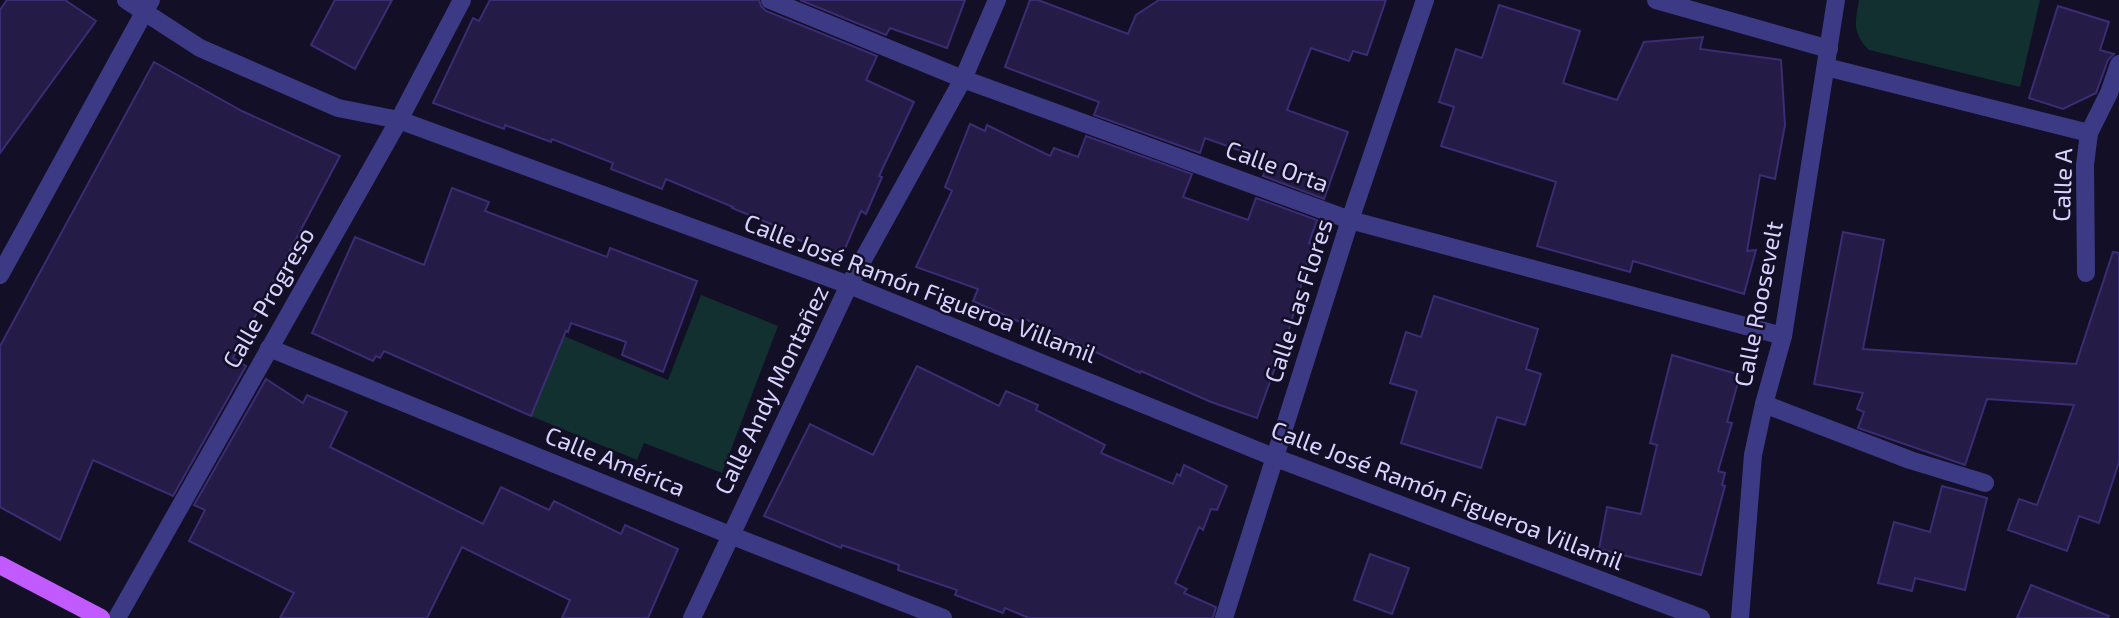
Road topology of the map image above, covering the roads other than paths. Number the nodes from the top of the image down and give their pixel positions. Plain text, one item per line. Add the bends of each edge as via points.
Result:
1 (126, 0) edge
2 (462, 0) edge
3 (770, 0) edge
4 (997, 0) edge
5 (1425, 0) edge
6 (1656, 0) edge
7 (1836, 0) edge
8 (147, 6) edge
9 (1829, 49) junction
10 (2119, 64) edge
11 (1826, 67) junction
12 (963, 79) junction
13 (399, 120) junction
14 (2089, 134) junction
15 (1350, 220) junction
16 (2086, 272) dead end
17 (0, 275) edge
18 (849, 285) junction
19 (1783, 336) junction
20 (269, 348) junction
21 (1764, 404) junction
22 (1276, 457) junction
23 (1985, 483) dead end
24 (730, 535) junction
25 (0, 565) edge
26 (101, 618) edge
27 (117, 618) edge
28 (692, 618) edge
29 (943, 618) edge
30 (1224, 618) edge
31 (1701, 618) edge
32 (1740, 618) edge

1 - 8 street, Calle José Ramón Figueroa Villamil
2 - 13 street, Calle Progreso
3 - 12 street, Calle Orta
4 - 12 street, Calle Andy Montañez
5 - 15 street, Calle Las Flores
6 - 9 street
7 - 9 street, Calle Roosevelt
8 - 13 street, Calle José Ramón Figueroa Villamil via 200,48 338,108
8 - 17 street
9 - 11 street, Calle Roosevelt
10 - 14 street, Calle A
11 - 14 street
11 - 19 street, Calle Roosevelt
12 - 15 street, Calle Orta
12 - 18 street, Calle Andy Montañez
13 - 18 street, Calle José Ramón Figueroa Villamil
13 - 20 street, Calle Progreso
14 - 16 street, Calle A
15 - 19 street, Calle Orta
15 - 22 street, Calle Las Flores
18 - 22 street, Calle José Ramón Figueroa Villamil
18 - 24 street, Calle Andy Montañez
19 - 21 street, Calle Roosevelt
20 - 24 street, Calle América
20 - 27 street, Calle Progreso
21 - 23 street via 1910,460
21 - 32 street, Calle Roosevelt via 1753,455
22 - 30 street, Calle Las Flores
22 - 31 street, Calle José Ramón Figueroa Villamil
24 - 28 street, Calle Andy Montañez
24 - 29 street, Calle América
25 - 26 main road

